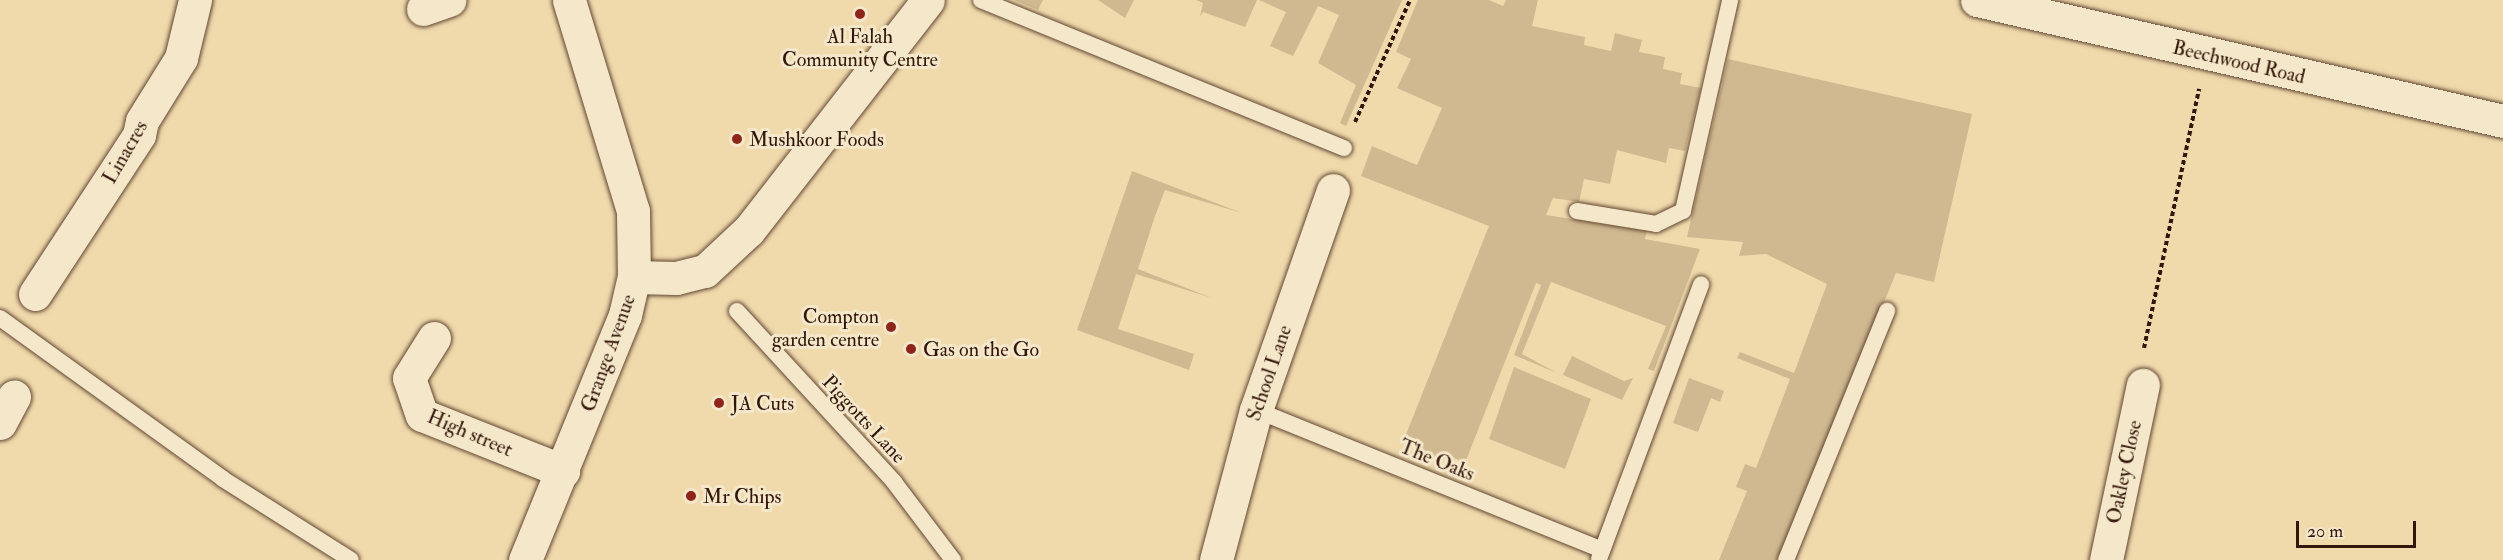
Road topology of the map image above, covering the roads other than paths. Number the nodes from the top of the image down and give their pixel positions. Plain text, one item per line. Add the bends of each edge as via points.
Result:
1 (195, 0) edge
2 (569, 0) edge
3 (928, 0) edge
4 (981, 0) edge
5 (1730, 0) edge
6 (1977, 0) edge
7 (2503, 121) edge
8 (1344, 148) road end
9 (1333, 190) dead end
10 (1576, 211) dead end
11 (634, 277) junction
12 (1701, 284) dead end
13 (35, 294) dead end
14 (737, 311) dead end
15 (1887, 311) dead end
16 (0, 318) edge
17 (434, 338) dead end
18 (2143, 385) road end
19 (1256, 410) junction
20 (563, 471) junction
21 (1600, 555) edge
22 (351, 560) edge
23 (525, 560) edge
24 (954, 560) edge
25 (1216, 560) edge
26 (1786, 560) edge
27 (2106, 560) edge

1 - 13 street, Linacres via 181,58 142,121 140,135
2 - 11 street, Grange Avenue via 633,211
3 - 11 street via 749,230 723,255 705,271 676,278
4 - 8 lane
5 - 10 lane via 1683,211 1656,224
6 - 7 street, Beechwood Road
9 - 19 street, School Lane
11 - 20 street, Grange Avenue via 625,315
12 - 21 lane, The Oaks
14 - 24 lane, Piggotts Lane via 894,482
15 - 26 lane
16 - 22 lane via 223,479
17 - 20 street, High street via 409,378 422,415
18 - 27 street, Oakley Close
19 - 21 lane, The Oaks
19 - 25 street, School Lane
20 - 23 street, Grange Avenue

